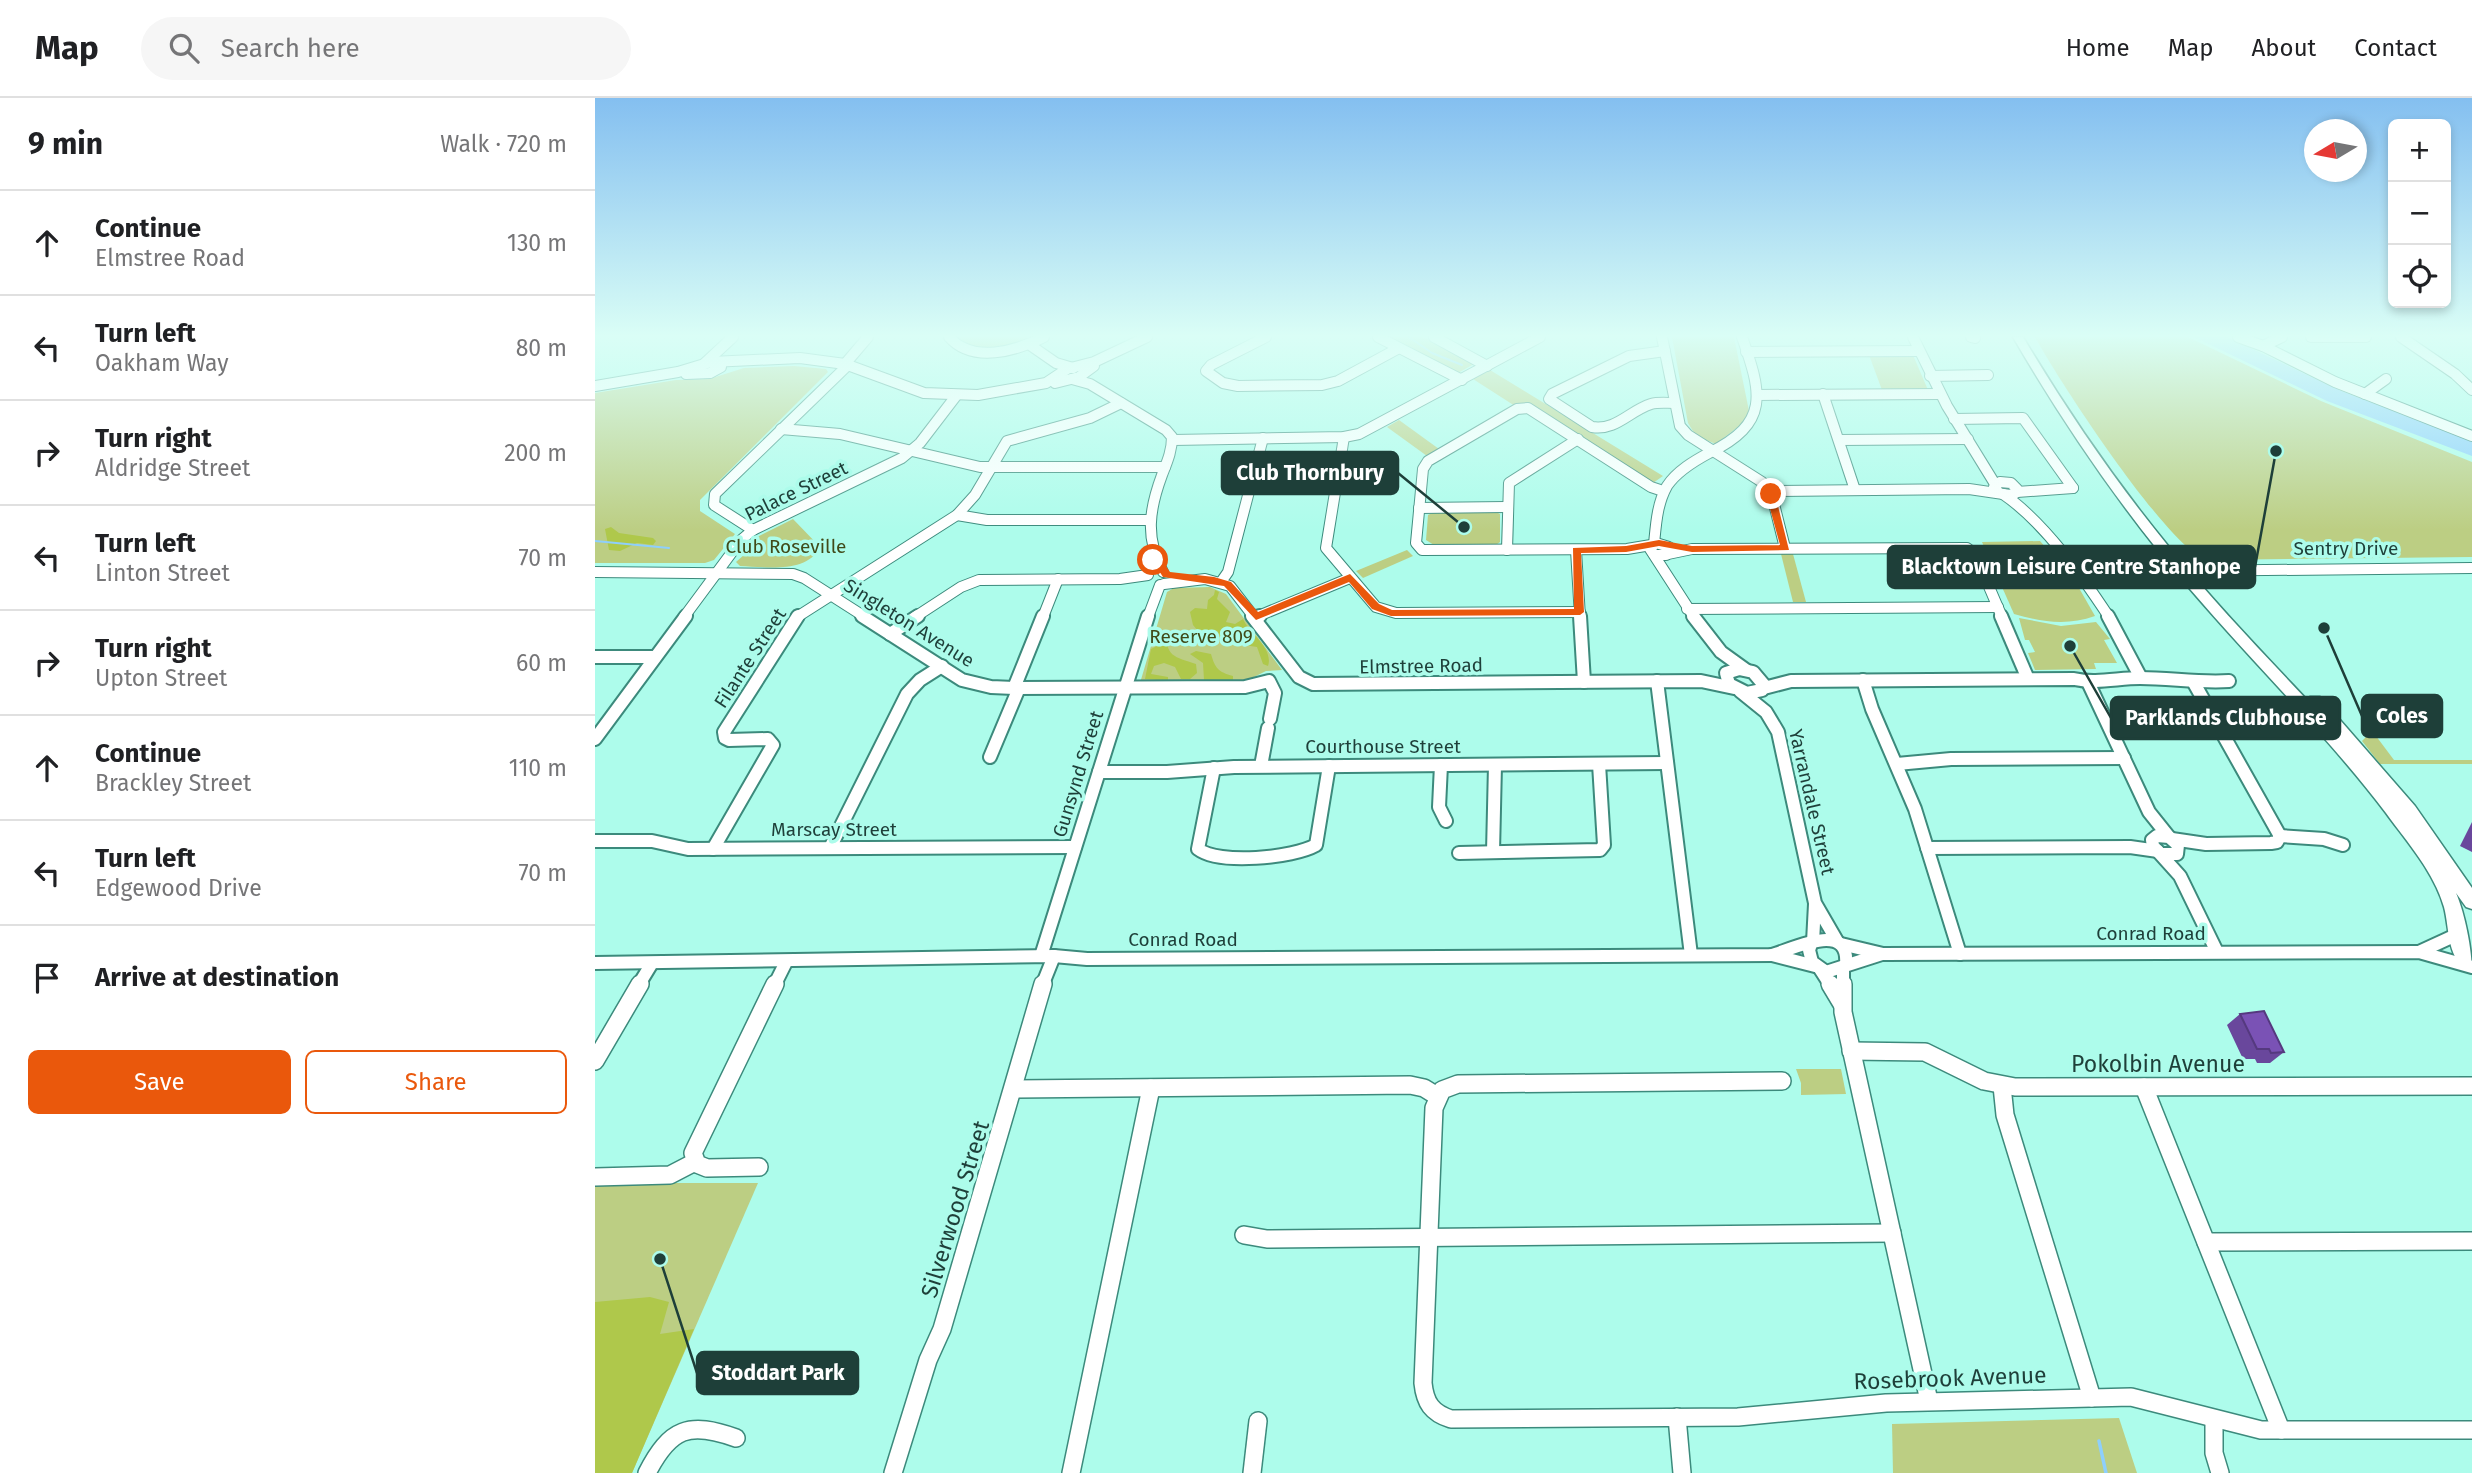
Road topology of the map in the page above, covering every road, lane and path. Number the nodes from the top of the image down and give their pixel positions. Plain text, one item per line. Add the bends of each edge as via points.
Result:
1 (809, 401) edge
2 (952, 401) edge
3 (1118, 401) edge
4 (1423, 401) edge
5 (1553, 401) edge
6 (1757, 401) edge
7 (1825, 401) edge
8 (1944, 401) edge
9 (2056, 401) edge
10 (2067, 401) edge
11 (2383, 401) edge
12 (1121, 403) junction
13 (1674, 403) joint
14 (1954, 419) junction
15 (781, 429) junction
16 (2472, 436) edge
17 (1344, 437) junction
18 (1263, 438) junction
19 (1578, 439) junction
20 (1968, 439) junction
21 (1173, 440) junction
22 (1839, 440) junction
23 (1712, 450) junction
24 (911, 452) junction
25 (1986, 465) junction
26 (1165, 467) junction
27 (991, 468) junction
28 (2013, 488) junction
29 (1998, 489) junction
30 (1855, 490) junction
31 (1663, 491) junction
32 (1769, 491) junction
33 (1506, 507) junction
34 (1419, 508) junction
35 (2024, 510) junction
36 (957, 515) junction
37 (1148, 520) junction
38 (753, 530) junction
39 (1785, 548) junction
40 (1660, 549) junction
41 (1507, 550) junction
42 (1576, 550) junction
43 (2472, 566) edge
44 (2187, 568) junction
45 (2075, 569) junction
46 (595, 572) edge
47 (716, 573) junction
48 (1350, 578) junction
49 (1058, 579) junction
50 (1156, 579) junction
51 (1191, 579) joint
52 (1221, 582) junction
53 (831, 594) junction
54 (1998, 607) junction
55 (1687, 609) junction
56 (1580, 612) junction
57 (1256, 617) junction
58 (890, 634) junction
59 (1719, 651) junction
60 (595, 657) edge
61 (655, 657) junction
62 (942, 666) junction
63 (1750, 671) junction
64 (1726, 674) junction
65 (2141, 678) junction
66 (2028, 679) junction
67 (1863, 680) junction
68 (1657, 681) junction
69 (1701, 681) junction
70 (1791, 681) junction
71 (2229, 681) dead end
72 (1584, 682) junction
73 (2088, 682) junction
74 (2195, 683) junction
75 (1016, 688) junction
76 (1125, 688) junction
77 (1763, 689) junction
78 (1737, 690) junction
79 (1766, 712) junction
80 (595, 739) edge
81 (990, 757) dead end
82 (2124, 758) junction
83 (1667, 763) junction
84 (1599, 764) junction
85 (1897, 764) junction
86 (1441, 765) junction
87 (1495, 765) junction
88 (1261, 766) junction
89 (1329, 766) junction
90 (1214, 768) junction
91 (1099, 772) junction
92 (2149, 812) junction
93 (1446, 821) dead end
94 (2280, 836) junction
95 (2171, 838) junction
96 (595, 841) edge
97 (2206, 844) junction
98 (2343, 845) dead end
99 (2156, 846) junction
100 (1075, 847) junction
101 (830, 848) junction
102 (1927, 848) junction
103 (713, 849) junction
104 (1493, 852) junction
105 (1459, 853) dead end
106 (2178, 853) junction
107 (2180, 876) junction
108 (2472, 902) edge
109 (1815, 903) junction
110 (2462, 933) edge
111 (1812, 943) junction
112 (1839, 943) junction
113 (2217, 952) junction
114 (2419, 952) junction
115 (1883, 954) junction
116 (1960, 954) junction
117 (1772, 955) junction
118 (1048, 956) junction
119 (1691, 956) junction
120 (786, 962) junction
121 (595, 963) edge
122 (652, 963) junction
123 (2472, 965) edge
124 (1818, 967) junction
125 (1844, 967) junction
126 (1842, 1004) junction
127 (1851, 1051) junction
128 (595, 1060) edge
129 (1782, 1081) dead end
130 (2002, 1086) junction
131 (2472, 1086) edge
132 (2144, 1087) junction
133 (1151, 1088) junction
134 (1014, 1089) junction
135 (1437, 1096) junction
136 (695, 1162) junction
137 (759, 1167) dead end
138 (595, 1177) edge
139 (1892, 1233) junction
140 (1244, 1235) dead end
141 (1429, 1237) junction
142 (2472, 1241) edge
143 (2206, 1242) junction
144 (2092, 1398) junction
145 (1929, 1401) junction
146 (1429, 1408) joint
147 (1677, 1417) junction
148 (2214, 1420) junction
149 (1258, 1421) dead end
150 (2281, 1430) junction
151 (2472, 1430) edge
152 (736, 1438) dead end
153 (647, 1473) edge
154 (893, 1473) edge
155 (1071, 1473) edge
156 (1252, 1473) edge
157 (1682, 1473) edge
158 (2220, 1473) edge

1 - 15 street
2 - 24 street, Palace Street
3 - 12 street
4 - 17 street via 1369,430
5 - 13 street via 1600,429 1650,404
6 - 23 street via 1751,423
7 - 22 street
8 - 14 street
9 - 44 main road via 2097,461
10 - 44 main road
11 - 16 street
12 - 21 street via 1166,430
12 - 27 street, Filante Street via 1090,418 1006,440
13 - 23 street via 1682,429
14 - 20 street
14 - 28 street via 2023,418 2073,488
15 - 24 street via 840,434
15 - 38 street via 713,499 716,507
17 - 18 street
17 - 48 street via 1326,546
18 - 21 street
18 - 52 street via 1229,572
19 - 31 street
19 - 33 street via 1509,483
19 - 34 street via 1532,409 1517,409 1426,463
20 - 22 street
20 - 25 street
21 - 26 street
22 - 30 street
23 - 31 street via 1679,471
23 - 32 street via 1751,473
24 - 27 street
24 - 38 street, Palace Street
25 - 28 street
25 - 29 street
26 - 27 street
26 - 37 street
27 - 36 street, Filante Street
28 - 29 street
28 - 35 street
29 - 30 street
29 - 35 street
30 - 32 street
31 - 40 street via 1655,511
32 - 39 street
33 - 34 street
33 - 41 street
34 - 41 street via 1416,543 1422,550
35 - 45 street
36 - 37 street via 987,520
36 - 53 street, Filante Street
37 - 50 street, Gunsynd Street
38 - 47 street, Palace Street
39 - 40 street
39 - 54 street via 1970,549
40 - 42 street
40 - 55 street
41 - 42 street
42 - 56 street
43 - 44 street, Sentry Drive
44 - 45 street, Sentry Drive
44 - 108 main road via 2367,759
44 - 110 main road via 2405,826 2449,895
45 - 65 street via 2103,607
46 - 47 street, Singleton Avenue
47 - 53 street, Singleton Avenue via 793,574
47 - 61 street, Palace Street
48 - 56 street via 1375,607 1391,613
48 - 57 street
49 - 50 street
49 - 58 street via 974,581
49 - 75 street
50 - 51 street
50 - 76 street, Gunsynd Street
51 - 52 street
52 - 57 street, Elmstree Road via 1237,592
53 - 58 street, Singleton Avenue
53 - 103 street, Filante Street via 791,623 723,734 729,740 774,740
54 - 55 street
54 - 66 street
55 - 59 street
56 - 72 street
57 - 72 street, Elmstree Road via 1300,677 1313,684
58 - 62 street, Singleton Avenue
59 - 63 street
59 - 64 street
60 - 61 street
61 - 80 street, Palace Street
62 - 75 street, Singleton Avenue via 962,680
62 - 101 street via 907,694
63 - 64 street, Elmstree Road
63 - 70 street
63 - 77 street via 1762,680
64 - 69 street, Elmstree Road
64 - 78 street
65 - 73 street
65 - 74 street
66 - 67 street
66 - 73 street
67 - 70 street
67 - 85 street
68 - 69 street, Elmstree Road
68 - 72 street, Elmstree Road
68 - 83 street
69 - 78 street, Elmstree Road
70 - 77 street
71 - 74 street
73 - 82 street
74 - 94 street
75 - 76 street, Singleton Avenue
75 - 81 street
76 - 88 street, Singleton Avenue via 1245,687 1269,681 1275,693
76 - 91 street, Gunsynd Street
77 - 78 street via 1753,693
77 - 79 street, Yarrandale Street
78 - 79 street, Yarrandale Street
79 - 109 street, Yarrandale Street via 1780,740
82 - 85 street via 1951,759
82 - 92 street
83 - 84 street, Courthouse Street
83 - 119 street
84 - 87 street, Courthouse Street
84 - 104 street via 1603,848
85 - 102 street
86 - 87 street, Courthouse Street
86 - 89 street, Courthouse Street
86 - 93 street via 1439,807
87 - 104 street
88 - 89 street, Courthouse Street
88 - 90 street, Courthouse Street
89 - 90 street via 1316,845 1300,853 1247,856 1206,856 1198,849
90 - 91 street, Courthouse Street
91 - 100 street, Gunsynd Street
92 - 95 street
92 - 99 street
94 - 97 street via 2271,844
94 - 98 street
95 - 97 street
95 - 99 street via 2161,835
95 - 106 street
96 - 103 street, Marscay Street
97 - 106 street
99 - 102 street
99 - 106 street
99 - 107 street
100 - 101 street, Marscay Street
100 - 118 street, Gunsynd Street
101 - 103 street, Marscay Street
102 - 116 street
104 - 105 street
106 - 107 street
107 - 113 street
109 - 111 street, Yarrandale Street
109 - 112 street, Yarrandale Street
110 - 114 street, Conrad Road
110 - 123 main road via 2461,952
111 - 112 street via 1825,938
111 - 117 street, Conrad Road
111 - 124 street via 1810,955
112 - 115 street, Conrad Road
112 - 125 street via 1847,954
113 - 114 street, Conrad Road
113 - 116 street, Conrad Road
114 - 123 street, Conrad Road
115 - 116 street, Conrad Road
115 - 125 street, Conrad Road
117 - 119 street, Conrad Road
117 - 124 street, Conrad Road
118 - 119 street, Conrad Road via 1087,960
118 - 120 street, Conrad Road
118 - 134 street, Silverwood Street
120 - 122 street, Conrad Road
120 - 136 street via 696,1145
121 - 122 street, Conrad Road
122 - 128 street
124 - 125 street via 1832,972
124 - 126 street
125 - 126 street
126 - 127 street
127 - 130 street, Pokolbin Avenue via 1925,1052
127 - 139 street
129 - 135 street via 1458,1084
130 - 132 street, Pokolbin Avenue
130 - 144 street via 2005,1115
131 - 132 street, Pokolbin Avenue
132 - 143 street
133 - 134 street
133 - 135 street via 1410,1085
133 - 155 street
134 - 154 street, Silverwood Street
135 - 141 street
136 - 137 street via 707,1168
136 - 138 street via 670,1175
139 - 141 street
139 - 145 street
140 - 141 street via 1267,1239
141 - 146 street via 1423,1383
142 - 143 street
143 - 150 street
144 - 145 street, Rosebrook Avenue
144 - 148 street, Rosebrook Avenue via 2155,1401
145 - 147 street, Rosebrook Avenue via 1738,1417
146 - 147 street, Rosebrook Avenue via 1451,1419
147 - 157 street
148 - 150 street, Rosebrook Avenue
148 - 158 street via 2214,1452
149 - 156 street
150 - 151 street, Rosebrook Avenue
152 - 153 street via 711,1428 685,1429 658,1449

